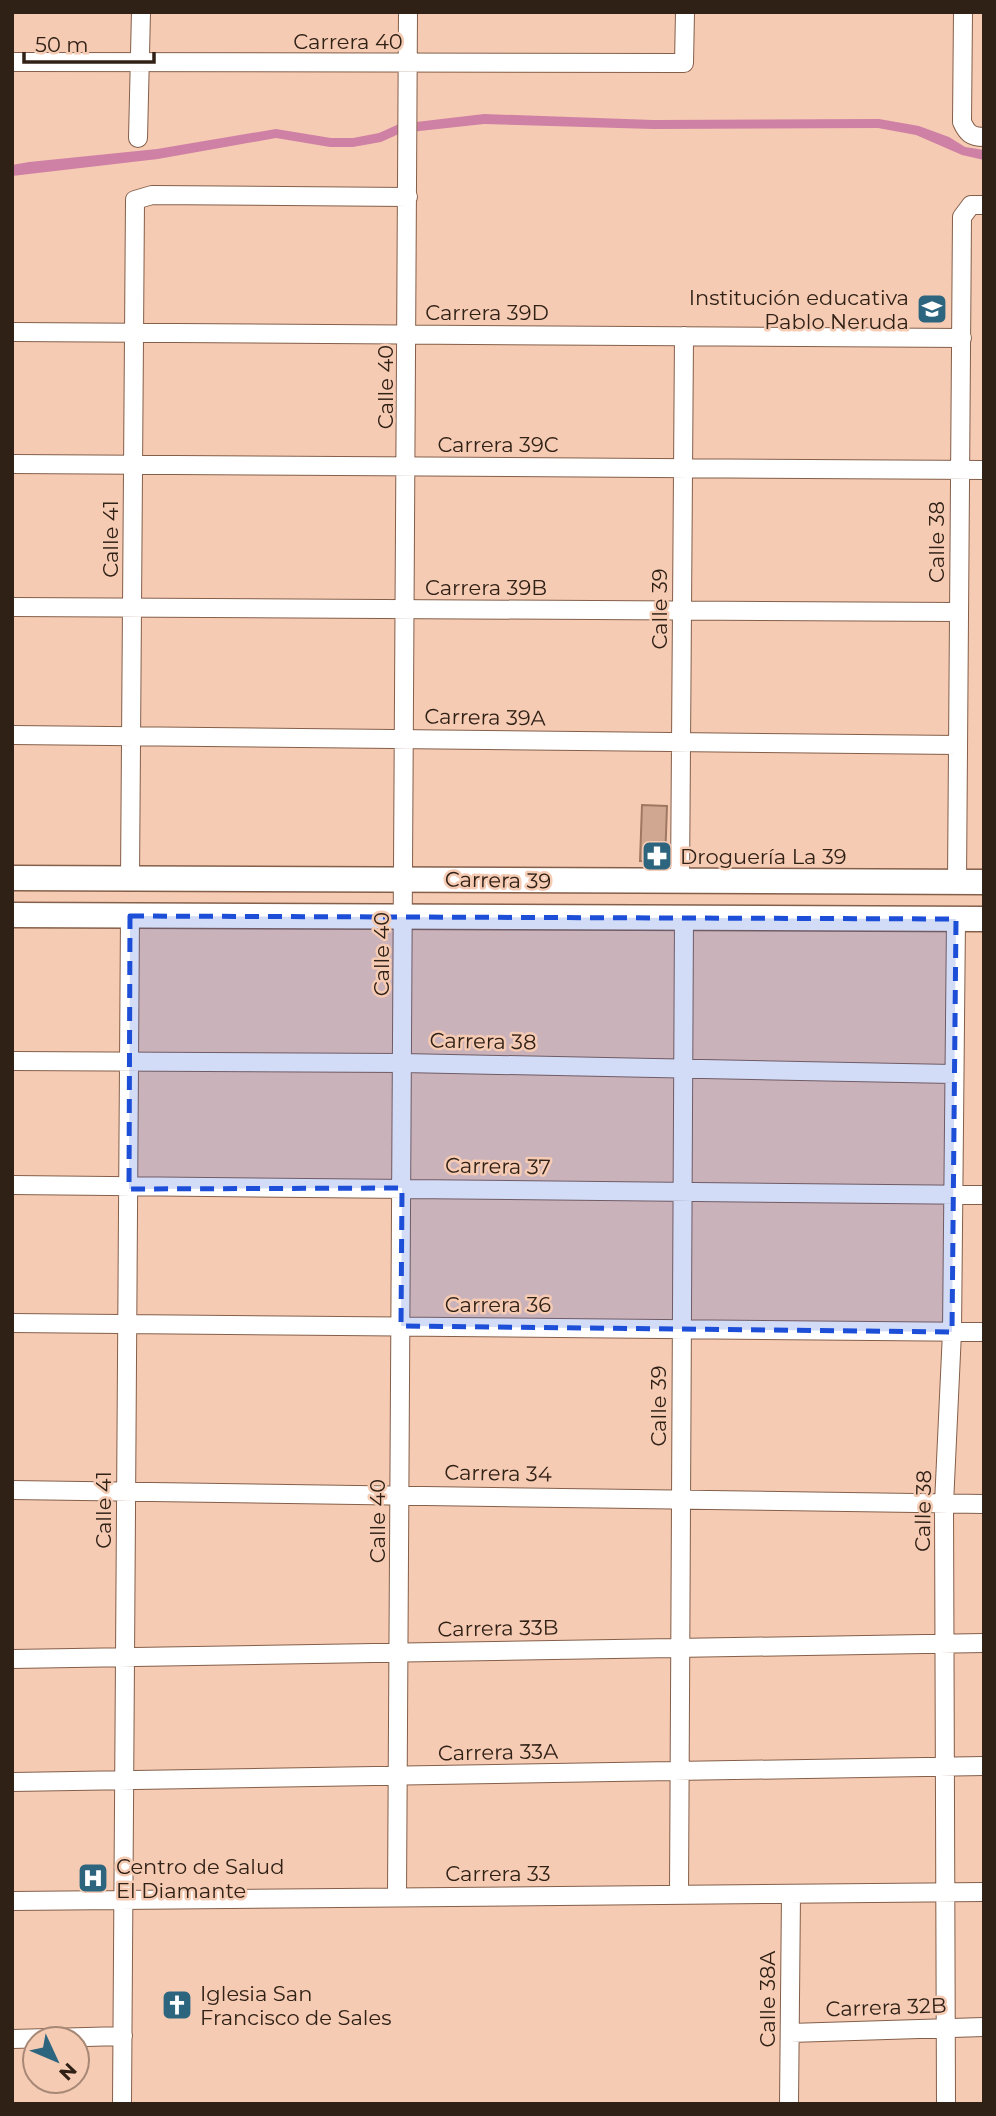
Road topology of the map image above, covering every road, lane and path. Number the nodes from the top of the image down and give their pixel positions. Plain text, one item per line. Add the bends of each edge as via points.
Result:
1 (141, 12) edge
2 (408, 12) edge
3 (685, 12) edge
4 (963, 12) edge
5 (12, 62) edge
6 (140, 63) junction
7 (408, 64) junction
8 (979, 137) edge
9 (138, 138) dead end
10 (408, 197) junction
11 (977, 205) edge
12 (12, 332) edge
13 (134, 333) junction
14 (408, 334) junction
15 (684, 336) junction
16 (961, 338) junction
17 (12, 464) edge
18 (133, 466) junction
19 (407, 466) junction
20 (683, 467) junction
21 (959, 470) junction
22 (984, 470) edge
23 (12, 607) edge
24 (132, 608) junction
25 (406, 609) junction
26 (682, 610) junction
27 (958, 612) junction
28 (12, 735) edge
29 (131, 737) junction
30 (405, 739) junction
31 (681, 742) junction
32 (958, 745) junction
33 (12, 878) edge
34 (131, 879) junction
35 (404, 879) junction
36 (680, 882) junction
37 (957, 882) junction
38 (984, 882) edge
39 (12, 915) edge
40 (130, 916) junction
41 (404, 916) junction
42 (684, 917) junction
43 (956, 919) junction
44 (984, 919) edge
45 (12, 1061) edge
46 (129, 1061) junction
47 (403, 1063) junction
48 (683, 1067) junction
49 (953, 1074) junction
50 (12, 1185) edge
51 (402, 1188) junction
52 (129, 1189) junction
53 (682, 1191) junction
54 (953, 1195) junction
55 (984, 1195) edge
56 (12, 1323) edge
57 (127, 1325) junction
58 (401, 1326) junction
59 (682, 1328) junction
60 (952, 1332) junction
61 (984, 1332) edge
62 (12, 1490) edge
63 (126, 1492) junction
64 (400, 1494) junction
65 (681, 1499) junction
66 (944, 1504) junction
67 (984, 1504) edge
68 (984, 1643) edge
69 (946, 1644) junction
70 (680, 1648) junction
71 (399, 1652) junction
72 (125, 1658) junction
73 (12, 1659) edge
74 (984, 1766) edge
75 (944, 1768) junction
76 (679, 1772) junction
77 (398, 1776) junction
78 (12, 1782) edge
79 (124, 1782) junction
80 (984, 1892) edge
81 (944, 1893) junction
82 (791, 1894) junction
83 (679, 1895) junction
84 (397, 1896) junction
85 (12, 1900) edge
86 (124, 1901) junction
87 (984, 2027) edge
88 (945, 2029) junction
89 (790, 2033) junction
90 (123, 2036) junction
91 (12, 2039) edge
92 (122, 2104) edge
93 (789, 2104) edge
94 (946, 2104) edge

1 - 6 street
2 - 7 street, Calle 40
3 - 7 street, Carrera 40 via 684,63
4 - 8 street via 962,122 966,132
5 - 6 street, Carrera 40
6 - 7 street, Carrera 40
6 - 9 street
7 - 10 street, Calle 40
10 - 13 street, Calle 41 via 152,195 135,200
10 - 14 street, Calle 40
11 - 16 street, Calle 38 via 962,217
12 - 13 street, Carrera 39D
13 - 14 street, Carrera 39D
13 - 18 street, Calle 41
14 - 15 street, Carrera 39D
14 - 19 street, Calle 40
15 - 16 street, Carrera 39D
15 - 20 street, Calle 39
16 - 21 street, Calle 38
17 - 18 street, Carrera 39C
18 - 19 street, Carrera 39C
18 - 24 street, Calle 41
19 - 20 street, Carrera 39C
19 - 25 street, Calle 40
20 - 21 street, Carrera 39C
20 - 26 street, Calle 39
21 - 22 street, Carrera 39C
21 - 27 street, Calle 38
23 - 24 street, Carrera 39B
24 - 25 street, Carrera 39B
24 - 29 street, Calle 41
25 - 26 street, Carrera 39B
25 - 30 street, Calle 40
26 - 27 street, Carrera 39B
26 - 31 street, Calle 39
27 - 32 street, Calle 38
28 - 29 street, Carrera 39A
29 - 30 street, Carrera 39A
29 - 34 street, Calle 41
30 - 31 street, Carrera 39A
30 - 35 street, Calle 40
31 - 32 street, Carrera 39A
31 - 36 street, Calle 39
32 - 37 street, Calle 38
33 - 34 main road, Carrera 39
34 - 35 main road, Carrera 39
35 - 36 main road, Carrera 39
35 - 41 street, Calle 40
36 - 37 main road, Carrera 39
37 - 38 main road, Carrera 39
39 - 40 main road, Carrera 39
40 - 41 main road, Carrera 39
40 - 46 street, Calle 41
41 - 42 main road, Carrera 39
41 - 47 street, Calle 40
42 - 43 main road, Carrera 39
42 - 48 street, Calle 39
43 - 44 main road, Carrera 39
43 - 49 street, Calle 38
45 - 46 street, Carrera 38
46 - 47 street, Carrera 38
46 - 52 street, Calle 41
47 - 48 street, Carrera 38
47 - 51 street, Calle 40
48 - 49 street, Carrera 38
48 - 53 street, Calle 39
49 - 54 street, Calle 38
50 - 52 street, Carrera 37
51 - 52 street, Carrera 37
51 - 53 street, Carrera 37
51 - 58 street, Calle 40
52 - 57 street, Calle 41
53 - 54 street, Carrera 37
53 - 59 street, Calle 39
54 - 55 street, Carrera 37
54 - 60 street, Calle 38
56 - 57 street, Carrera 36
57 - 58 street, Carrera 36
57 - 63 street, Calle 41
58 - 59 street, Carrera 36
58 - 64 street, Calle 40
59 - 60 street, Carrera 36
59 - 65 street, Calle 39
60 - 61 street, Carrera 36
60 - 66 street, Calle 38
62 - 63 street, Carrera 34
63 - 64 street, Carrera 34
63 - 72 street, Calle 41
64 - 65 street, Carrera 34
64 - 71 street, Calle 40
65 - 66 street, Carrera 34
65 - 70 street, Calle 39
66 - 67 street, Carrera 34
66 - 69 street, Calle 38
68 - 69 street, Carrera 33B
69 - 70 street, Carrera 33B
69 - 75 street, Calle 38
70 - 71 street, Carrera 33B
70 - 76 street, Calle 39
71 - 72 street, Carrera 33B
71 - 77 street, Calle 40
72 - 73 street, Carrera 33B
72 - 79 street, Calle 41
74 - 75 street, Carrera 33A
75 - 76 street, Carrera 33A
75 - 81 street, Calle 38
76 - 77 street, Carrera 33A
76 - 83 street, Calle 39
77 - 79 street, Carrera 33A
77 - 84 street, Calle 40
78 - 79 street, Carrera 33A
79 - 86 street, Calle 41
80 - 81 street, Carrera 33
81 - 82 street, Carrera 33
81 - 88 street, Calle 38
82 - 83 street, Carrera 33
82 - 89 street, Calle 38A
83 - 84 street, Carrera 33
84 - 86 street, Carrera 33
85 - 86 street, Carrera 33
86 - 90 street, Calle 41
87 - 88 street, Carrera 32B
88 - 89 street, Carrera 32B
88 - 94 street, Calle 38
89 - 93 street, Calle 38A
90 - 91 street
90 - 92 street, Calle 41

